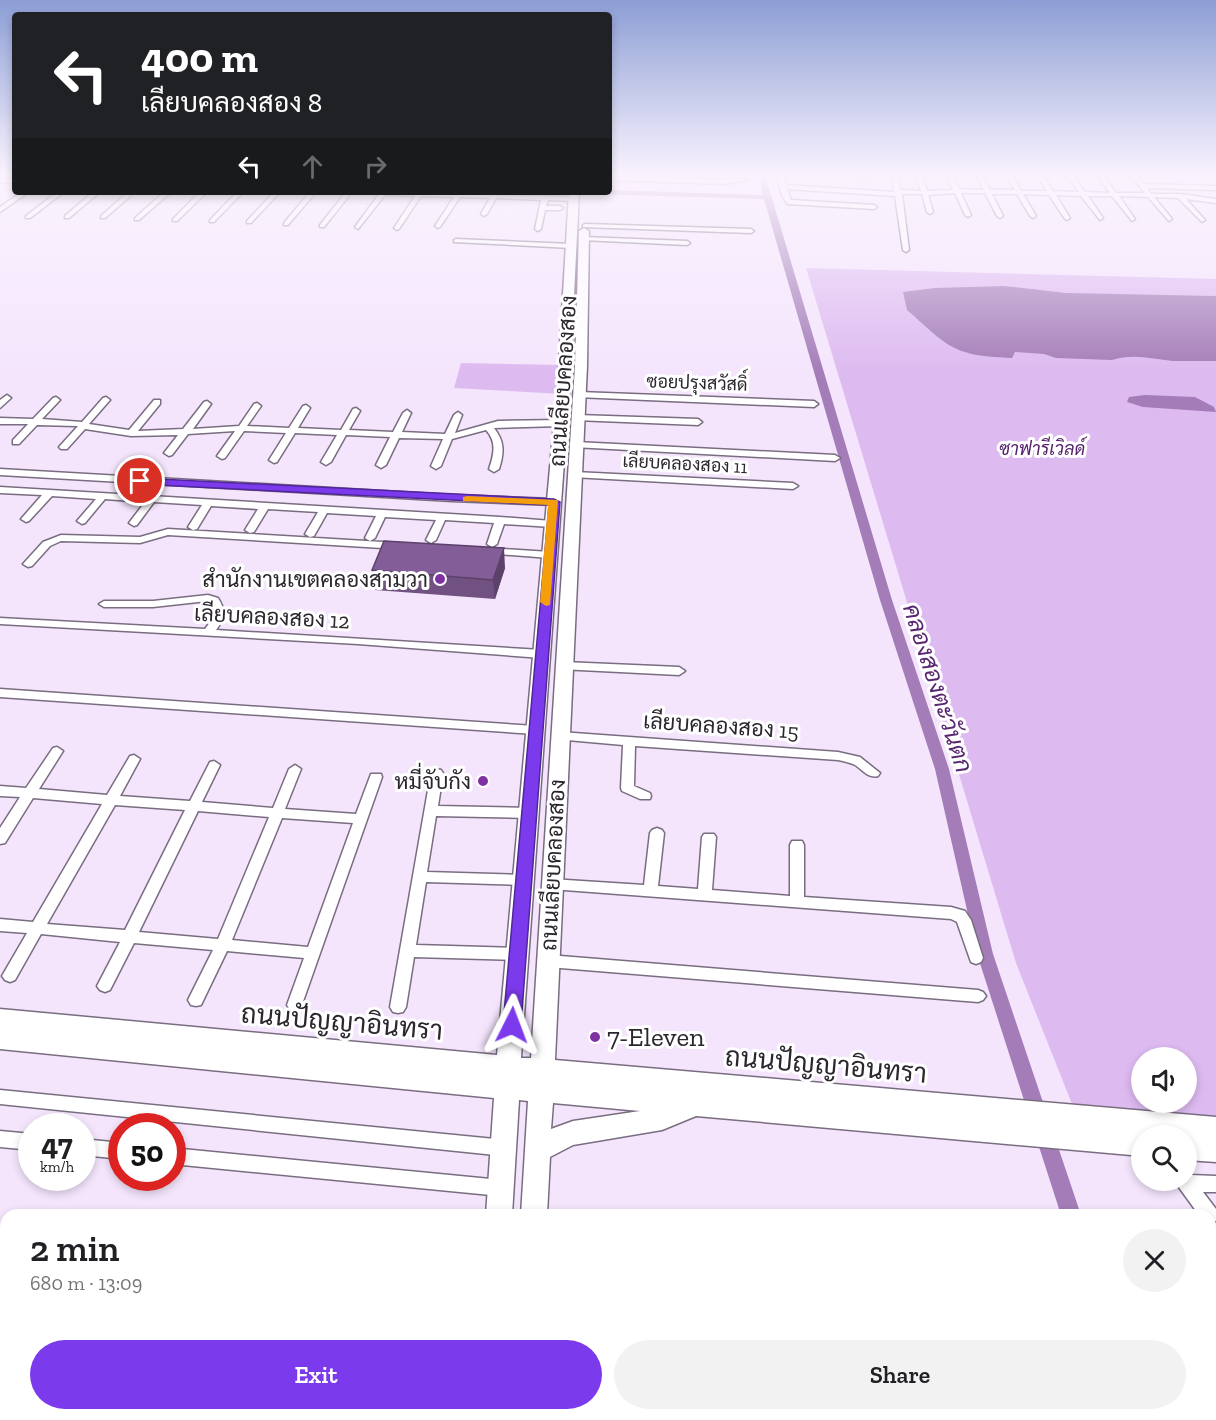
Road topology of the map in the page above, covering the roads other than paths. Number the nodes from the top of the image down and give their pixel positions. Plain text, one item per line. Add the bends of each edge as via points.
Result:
1 (580, 241) edge
2 (580, 241) edge
3 (656, 241) edge
4 (905, 241) edge
5 (687, 243) dead end
6 (906, 250) dead end
7 (579, 395) junction
8 (7, 398) dead end
9 (56, 400) dead end
10 (106, 400) dead end
11 (157, 402) dead end
12 (207, 404) dead end
13 (814, 404) dead end
14 (0, 405) edge
15 (257, 406) dead end
16 (306, 408) dead end
17 (356, 411) dead end
18 (407, 413) dead end
19 (458, 415) dead end
20 (578, 418) junction
21 (0, 421) edge
22 (36, 422) junction
23 (698, 422) dead end
24 (561, 423) junction
25 (84, 425) junction
26 (487, 426) junction
27 (242, 428) junction
28 (293, 430) junction
29 (185, 432) junction
30 (131, 433) junction
31 (344, 433) junction
32 (396, 435) junction
33 (449, 437) junction
34 (16, 442) dead end
35 (576, 445) junction
36 (64, 447) dead end
37 (169, 453) dead end
38 (222, 456) dead end
39 (835, 458) dead end
40 (274, 460) dead end
41 (326, 462) dead end
42 (381, 465) dead end
43 (436, 466) dead end
44 (494, 469) dead end
45 (5, 472) edge
46 (574, 475) junction
47 (793, 486) dead end
48 (0, 490) edge
49 (50, 493) junction
50 (103, 496) junction
51 (152, 499) junction
52 (209, 502) junction
53 (554, 502) junction
54 (265, 506) junction
55 (324, 510) junction
56 (382, 513) junction
57 (442, 517) junction
58 (26, 519) dead end
59 (82, 520) dead end
60 (500, 520) junction
61 (134, 523) dead end
62 (552, 524) junction
63 (193, 527) dead end
64 (250, 530) dead end
65 (310, 534) dead end
66 (370, 538) dead end
67 (492, 544) dead end
68 (432, 545) edge
69 (405, 546) edge
70 (481, 551) edge
71 (550, 555) junction
72 (28, 564) dead end
73 (104, 604) dead end
74 (0, 621) edge
75 (208, 633) junction
76 (542, 654) junction
77 (564, 666) junction
78 (679, 672) dead end
79 (0, 693) edge
80 (537, 707) junction
81 (561, 708) junction
82 (535, 730) junction
83 (560, 736) junction
84 (629, 741) junction
85 (57, 751) dead end
86 (134, 759) dead end
87 (214, 765) dead end
88 (296, 769) dead end
89 (874, 772) dead end
90 (437, 773) dead end
91 (376, 777) dead end
92 (0, 791) edge
93 (30, 793) junction
94 (645, 796) dead end
95 (111, 800) junction
96 (195, 806) junction
97 (430, 811) junction
98 (277, 813) junction
99 (528, 813) junction
100 (359, 819) junction
101 (657, 833) dead end
102 (709, 837) dead end
103 (0, 839) edge
104 (797, 844) dead end
105 (419, 877) junction
106 (523, 880) junction
107 (551, 884) junction
108 (651, 890) junction
109 (705, 894) junction
110 (798, 901) junction
111 (0, 925) edge
112 (37, 928) junction
113 (130, 936) junction
114 (223, 945) junction
115 (407, 951) junction
116 (313, 953) junction
117 (516, 954) junction
118 (976, 958) dead end
119 (548, 962) junction
120 (10, 976) dead end
121 (105, 986) dead end
122 (978, 996) dead end
123 (196, 1000) dead end
124 (295, 1005) dead end
125 (398, 1007) dead end
126 (0, 1019) edge
127 (0, 1039) edge
128 (509, 1077) junction
129 (539, 1080) junction
130 (0, 1097) edge
131 (696, 1105) junction
132 (1021, 1123) junction
133 (1087, 1128) junction
134 (1216, 1129) edge
135 (0, 1139) edge
136 (18, 1141) edge
137 (1131, 1141) edge
138 (504, 1148) junction
139 (1197, 1149) edge
140 (1216, 1150) edge
141 (536, 1152) junction
142 (186, 1157) edge
143 (1197, 1183) edge
144 (1216, 1184) edge
145 (501, 1188) junction
146 (1192, 1191) edge
147 (499, 1209) edge
148 (534, 1209) edge
149 (1205, 1209) edge

1 - 7 main road, ถนนเลียบคลองสอง
2 - 24 main road, ถนนเลียบคลองสอง
3 - 5 street
4 - 6 street
7 - 13 street, ซอยปรุงสวัสดิ์
7 - 20 main road, ถนนเลียบคลองสอง
8 - 14 street
9 - 22 street
10 - 25 street
11 - 30 street
12 - 29 street
15 - 27 street
16 - 28 street
17 - 31 street
18 - 32 street
19 - 33 street
20 - 23 street
20 - 35 main road, ถนนเลียบคลองสอง
21 - 22 street
22 - 25 street
22 - 34 street
24 - 26 street
24 - 53 main road, ถนนเลียบคลองสอง
25 - 30 street
25 - 36 street
26 - 33 street
26 - 44 street via 501,446
27 - 28 street
27 - 29 street
27 - 38 street
28 - 31 street
28 - 40 street
29 - 30 street
29 - 37 street
31 - 32 street
31 - 41 street
32 - 33 street
32 - 42 street
33 - 43 street
35 - 39 street
35 - 46 main road, ถนนเลียบคลองสอง
45 - 53 street
46 - 47 street, เลียบคลองสอง 11
46 - 77 main road, ถนนเลียบคลองสอง
48 - 49 street
49 - 50 street
49 - 58 street
50 - 51 street
50 - 59 street
51 - 52 street
51 - 61 street
52 - 54 street
52 - 63 street
53 - 62 main road, ถนนเลียบคลองสอง
54 - 55 street
54 - 64 street
55 - 56 street
55 - 65 street
56 - 57 street
56 - 66 street
57 - 60 street
57 - 68 street
60 - 62 street
60 - 67 street
62 - 71 main road, ถนนเลียบคลองสอง
69 - 72 street via 161,532 140,540 52,540
70 - 71 street
71 - 76 main road, ถนนเลียบคลองสอง
73 - 75 street via 208,598 220,610 219,619
74 - 75 street, เลียบคลองสอง 12
75 - 76 street, เลียบคลองสอง 12
76 - 80 main road, ถนนเลียบคลองสอง
77 - 78 street
77 - 81 main road, ถนนเลียบคลองสอง
79 - 82 street
80 - 81 main road
80 - 82 main road, ถนนเลียบคลองสอง
81 - 83 main road, ถนนเลียบคลองสอง
82 - 99 main road, ถนนเลียบคลองสอง
83 - 84 street, เลียบคลองสอง 15
83 - 107 main road, ถนนเลียบคลองสอง
84 - 89 street, เลียบคลองสอง 15 via 838,756 856,760
84 - 94 street via 627,788
85 - 93 street
86 - 95 street
87 - 96 street
88 - 98 street
90 - 97 street
91 - 100 street
92 - 93 street
93 - 95 street
93 - 103 street
95 - 96 street
95 - 112 street
96 - 98 street
96 - 113 street
97 - 99 street
97 - 105 street
98 - 100 street
98 - 114 street
99 - 106 main road, ถนนเลียบคลองสอง
100 - 116 street
101 - 108 street
102 - 109 street
104 - 110 street
105 - 106 street
105 - 115 street
106 - 117 main road, ถนนเลียบคลองสอง
107 - 108 street
107 - 119 main road, ถนนเลียบคลองสอง
108 - 109 street
109 - 110 street
110 - 118 street via 960,915
111 - 112 street
112 - 113 street
112 - 120 street
113 - 114 street
113 - 121 street
114 - 116 street
114 - 123 street
115 - 117 street
115 - 125 street
116 - 124 street
117 - 128 main road, ถนนเลียบคลองสอง
119 - 122 street
119 - 129 main road, ถนนเลียบคลองสอง
126 - 128 main road, ถนนปัญญาอินทรา
127 - 128 main road, ถนนปัญญาอินทรา
128 - 129 main road, ถนนปัญญาอินทรา
128 - 138 main road, ถนนเลียบคลองสอง
129 - 131 main road, ถนนปัญญาอินทรา
129 - 132 main road, ถนนปัญญาอินทรา
129 - 141 main road, ถนนเลียบคลองสอง
130 - 138 street
131 - 132 main road, ถนนปัญญาอินทรา
131 - 141 main road via 662,1119 573,1133
132 - 133 main road, ถนนปัญญาอินทรา
133 - 134 main road, ถนนปัญญาอินทรา
133 - 137 main road, ถนนปัญญาอินทรา
135 - 136 street
138 - 145 main road, ถนนเลียบคลองสอง
139 - 140 main road
141 - 148 main road, ถนนเลียบคลองสอง
142 - 145 street
143 - 144 street
145 - 147 main road, ถนนเลียบคลองสอง
146 - 149 street

